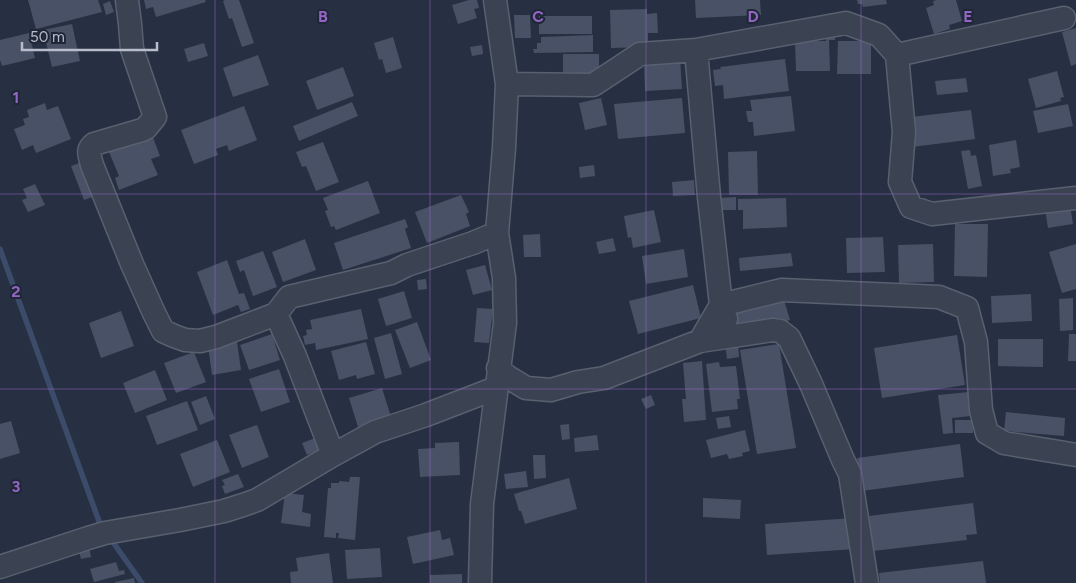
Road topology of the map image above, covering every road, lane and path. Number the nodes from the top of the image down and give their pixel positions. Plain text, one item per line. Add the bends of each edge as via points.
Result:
1 (127, 0) edge
2 (495, 0) edge
3 (1064, 18) dead end
4 (696, 50) junction
5 (897, 55) junction
6 (507, 84) junction
7 (1076, 198) edge
8 (497, 233) junction
9 (721, 305) junction
10 (276, 314) junction
11 (732, 336) junction
12 (700, 341) junction
13 (497, 378) junction
14 (333, 454) junction
15 (1076, 454) edge
16 (0, 567) edge
17 (480, 583) edge
18 (867, 583) edge

1 - 10 street via 132,49 156,116 146,128 94,144 88,152 154,313 163,330 185,340 200,341
2 - 6 street
3 - 5 street
4 - 5 street via 846,23 880,35
4 - 6 street via 640,54 593,85
4 - 9 street
5 - 7 street via 904,132 900,182 911,207 932,214
6 - 8 street
8 - 10 street via 391,273 289,297
8 - 13 street via 504,278 504,323
9 - 11 street
9 - 12 street
9 - 15 street via 782,290 939,297 967,308 976,342 981,410 987,433 1004,443
10 - 14 street
11 - 12 street
11 - 18 street via 773,330 789,338 850,474
12 - 13 street via 604,378 551,390 526,388 512,380
13 - 14 street via 426,415 375,432
13 - 17 street via 482,504
14 - 16 street via 243,506 105,533

